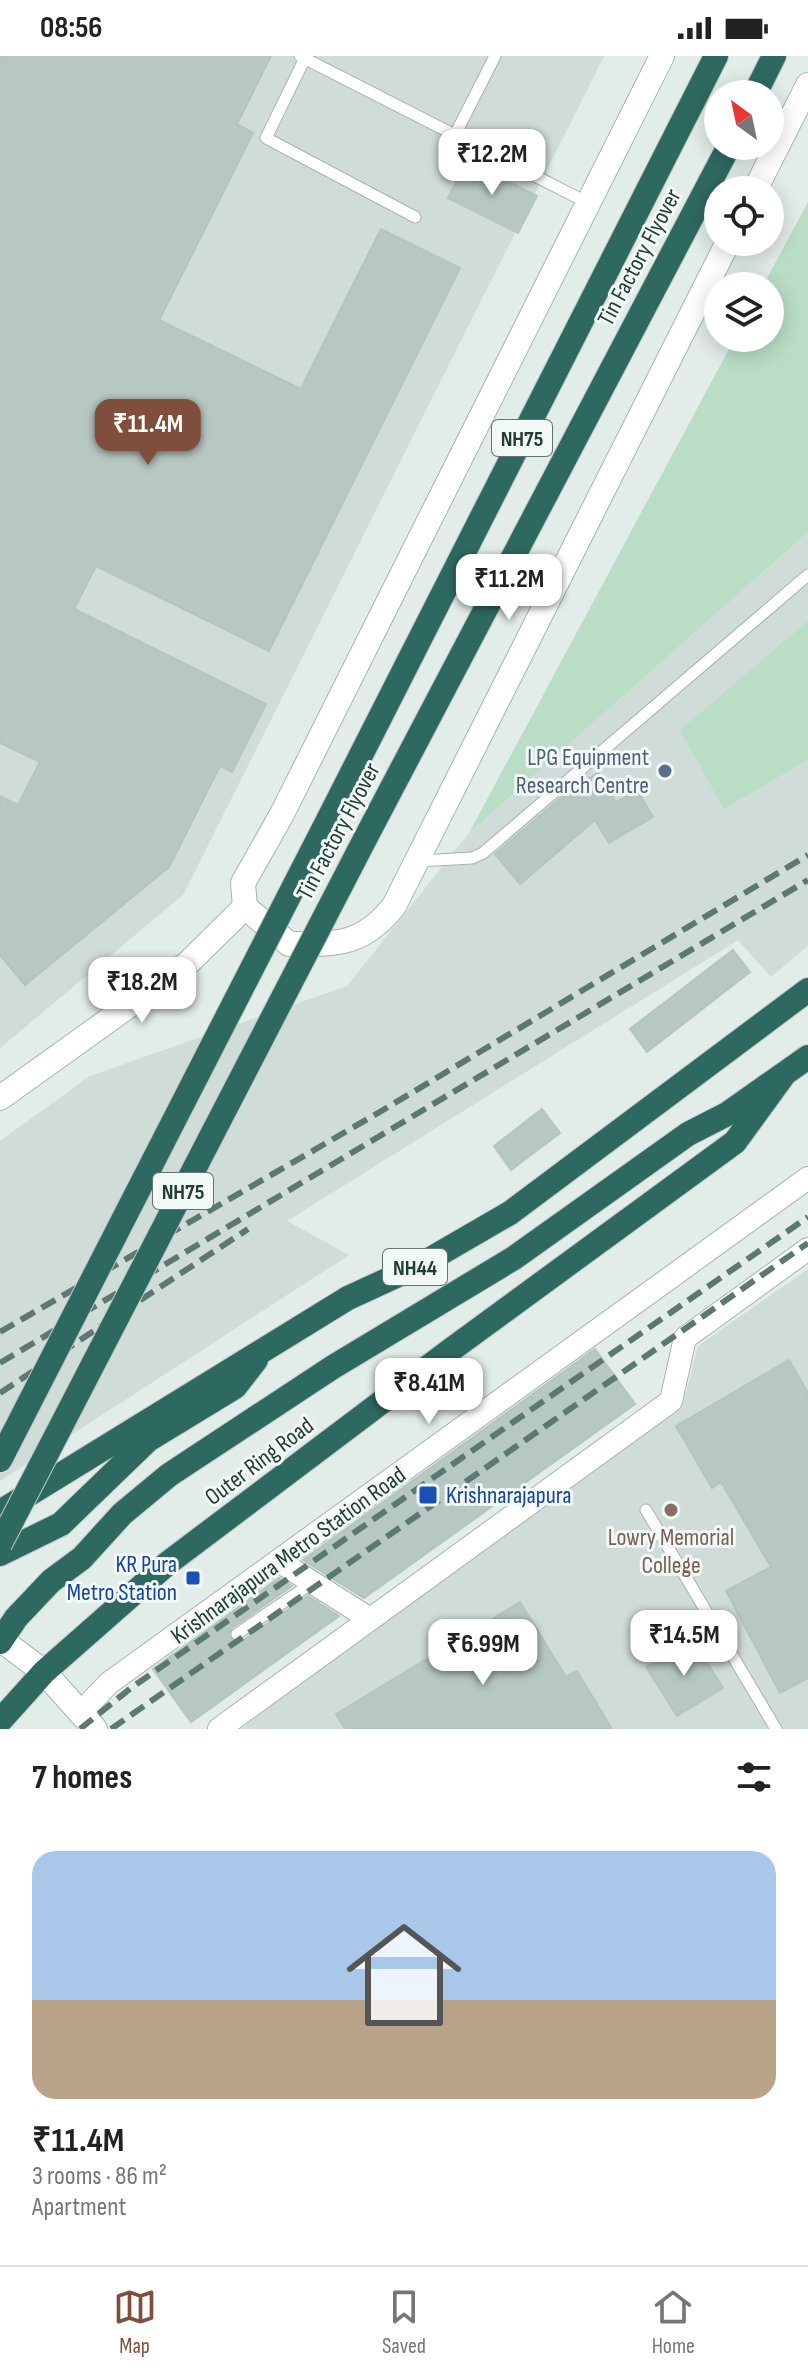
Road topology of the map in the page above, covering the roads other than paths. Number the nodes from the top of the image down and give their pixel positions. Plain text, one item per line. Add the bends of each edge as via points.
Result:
1 (495, 56) edge
2 (662, 56) edge
3 (716, 56) edge
4 (774, 56) edge
5 (304, 57) edge
6 (762, 80) edge
7 (808, 85) edge
8 (455, 135) junction
9 (722, 160) edge
10 (762, 176) edge
11 (588, 203) junction
12 (415, 217) dead end
13 (721, 256) edge
14 (808, 575) edge
15 (418, 861) junction
16 (245, 907) junction
17 (808, 990) edge
18 (808, 1057) edge
19 (783, 1076) junction
20 (0, 1098) edge
21 (808, 1178) edge
22 (808, 1249) edge
23 (264, 1349) junction
24 (0, 1460) edge
25 (646, 1510) dead end
26 (0, 1512) edge
27 (0, 1544) edge
28 (0, 1554) edge
29 (280, 1562) junction
30 (312, 1582) junction
31 (370, 1619) junction
32 (237, 1634) dead end
33 (0, 1640) edge
34 (44, 1672) junction
35 (88, 1720) edge
36 (0, 1721) edge
37 (219, 1729) edge
38 (776, 1729) edge

1 - 8 lane
2 - 11 street
3 - 24 highway, Tin Factory Flyover / NH75, bridge
4 - 6 highway
5 - 8 lane
5 - 12 lane via 266,138
7 - 10 street
8 - 11 lane
9 - 27 highway, Tin Factory Flyover / NH75, bridge
11 - 16 street via 243,883
13 - 15 street
14 - 15 lane via 483,853
15 - 16 street via 384,918 342,944 289,944
16 - 20 street via 187,964
17 - 23 highway, NH44 via 510,1213
18 - 19 highway, Outer Ring Road / NH44
19 - 33 highway, Outer Ring Road / NH44 via 688,1134 514,1258 333,1367 169,1475 51,1581
19 - 34 highway, Outer Ring Road via 735,1142 168,1563
21 - 29 street, Krishnarajapura Metro Station Road
22 - 31 street via 685,1338 671,1401
23 - 26 highway, NH44
23 - 28 highway, NH44 via 235,1387 148,1440 61,1524
25 - 38 lane
29 - 30 street
29 - 35 street, Krishnarajapura Metro Station Road via 109,1683
30 - 31 street
30 - 32 lane
31 - 37 street
33 - 34 street
34 - 35 street
34 - 36 highway, Outer Ring Road

